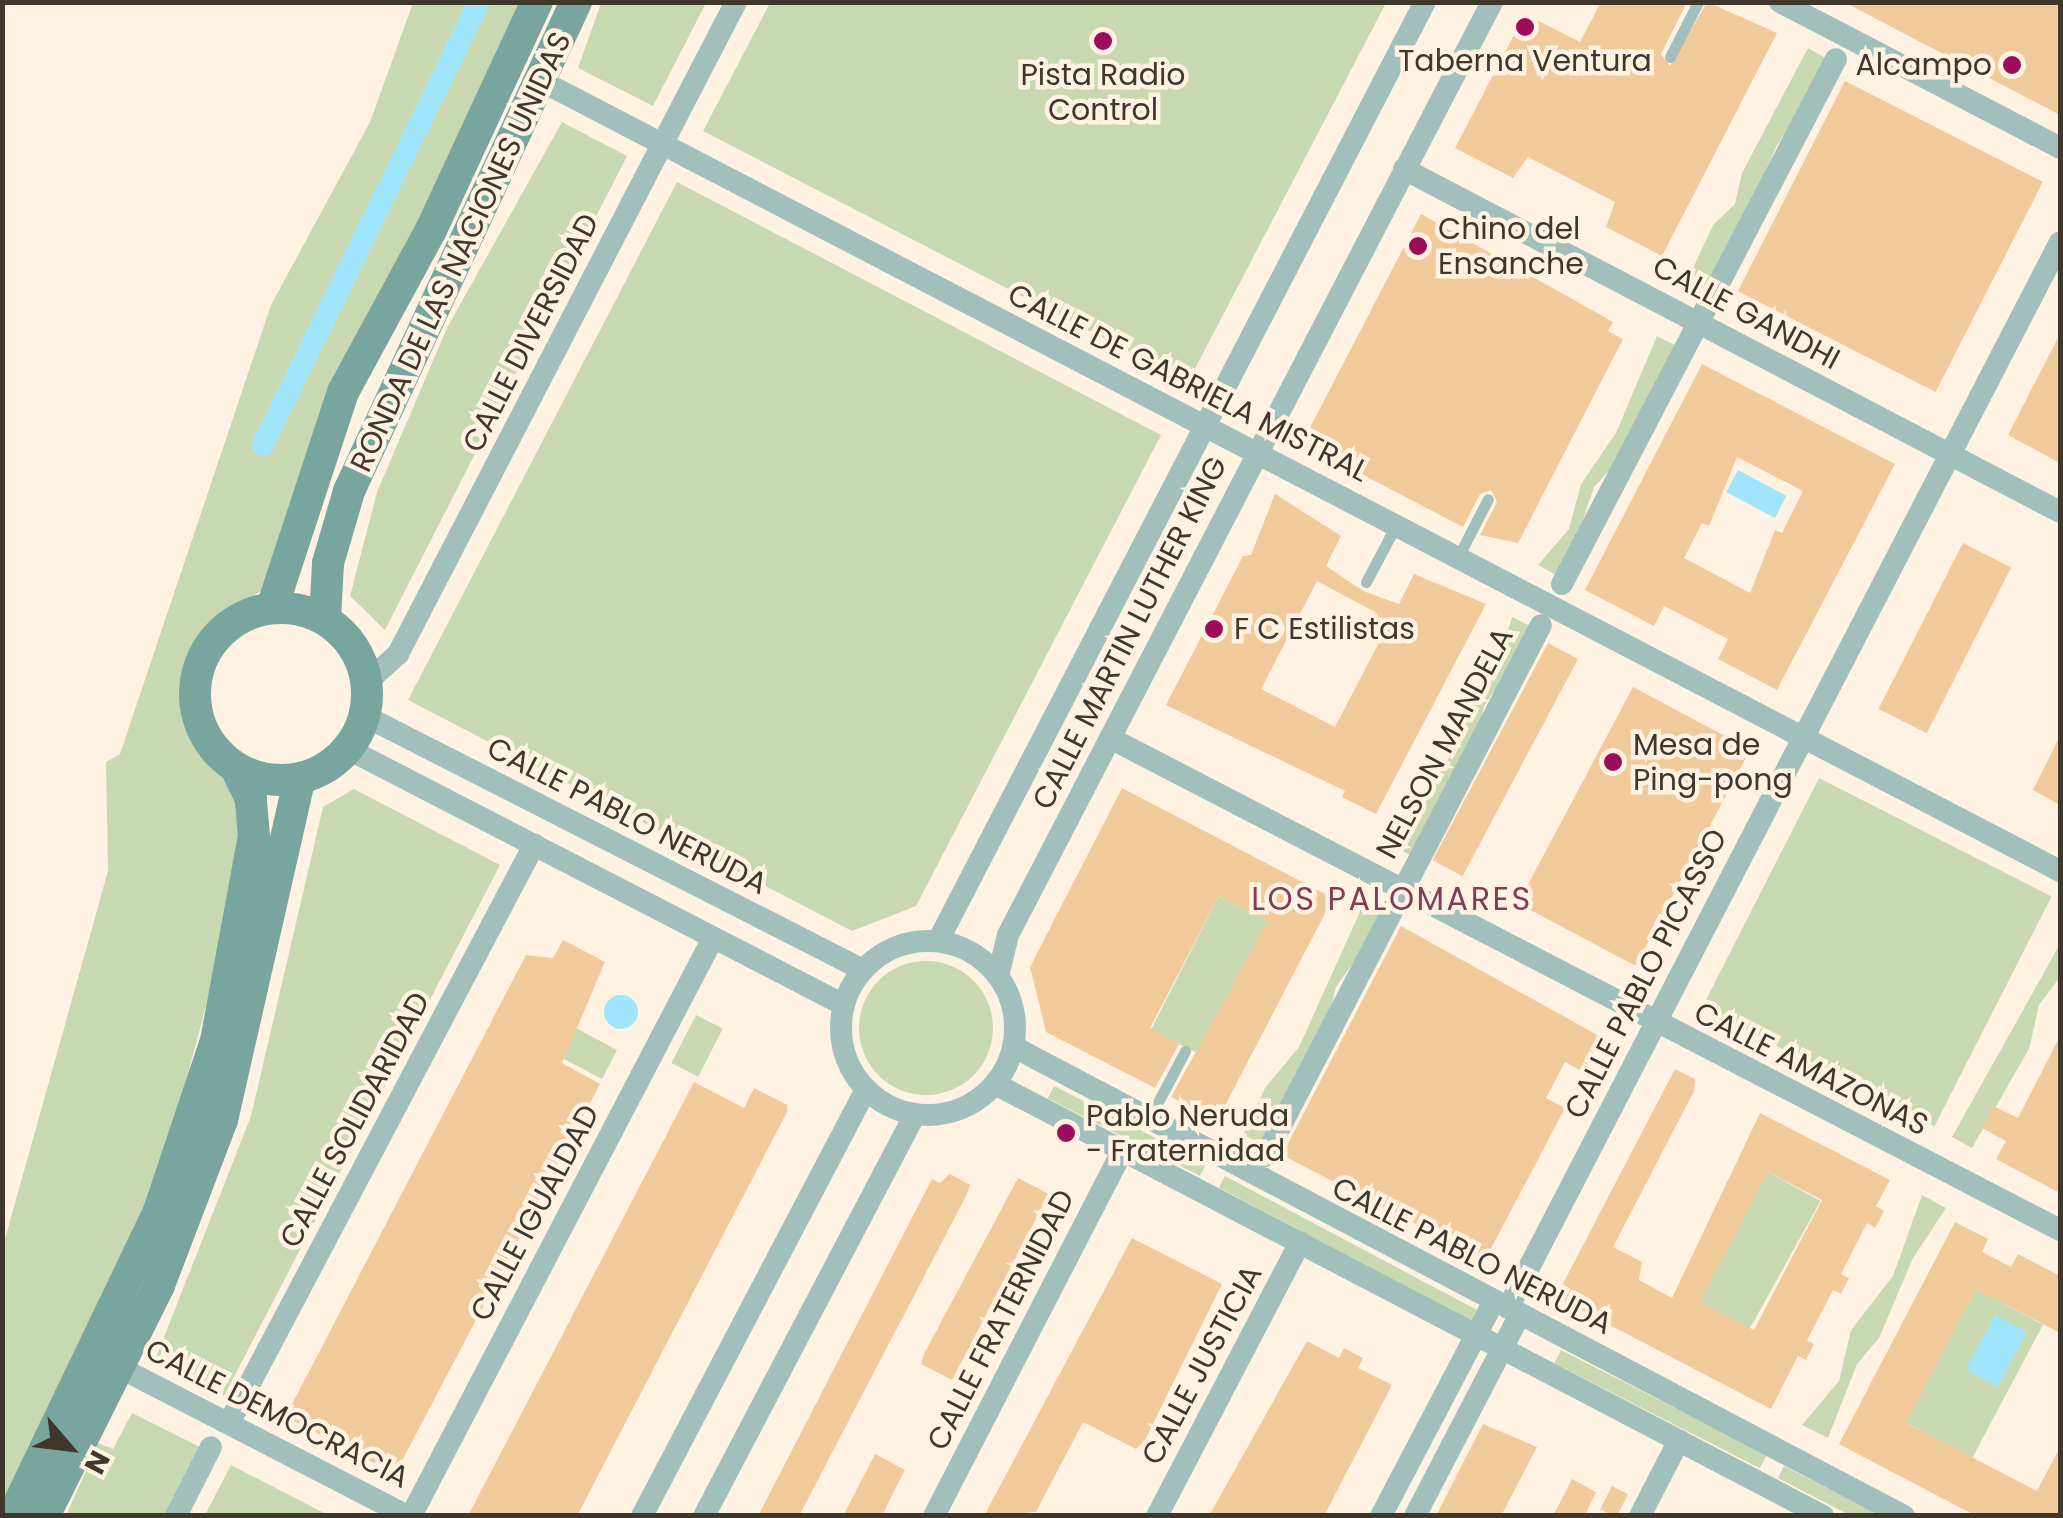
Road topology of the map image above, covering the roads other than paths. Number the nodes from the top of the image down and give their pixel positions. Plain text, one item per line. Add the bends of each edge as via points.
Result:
1 (537, 2) edge
2 (576, 2) edge
3 (736, 2) edge
4 (1425, 2) edge
5 (1492, 2) edge
6 (1698, 2) edge
7 (1780, 2) edge
8 (1670, 57) dead end
9 (1836, 59) dead end
10 (545, 83) junction
11 (662, 144) junction
12 (2060, 148) edge
13 (1404, 169) junction
14 (2060, 242) edge
15 (1699, 321) junction
16 (1206, 426) junction
17 (1258, 452) junction
18 (1950, 455) junction
19 (1488, 499) dead end
20 (2060, 512) edge
21 (1396, 525) junction
22 (1458, 557) junction
23 (1366, 582) dead end
24 (1562, 584) dead end
25 (272, 608) junction
26 (324, 619) junction
27 (1540, 625) dead end
28 (367, 682) junction
29 (365, 716) junction
30 (1110, 738) junction
31 (1802, 738) junction
32 (348, 749) junction
33 (237, 770) junction
34 (299, 780) junction
35 (534, 845) junction
36 (2060, 871) edge
37 (1402, 891) junction
38 (713, 938) junction
39 (938, 940) junction
40 (862, 970) junction
41 (998, 976) junction
42 (844, 1005) junction
43 (1655, 1023) junction
44 (1014, 1047) junction
45 (1184, 1051) dead end
46 (995, 1084) junction
47 (866, 1089) junction
48 (916, 1114) junction
49 (1147, 1123) junction
50 (1122, 1152) junction
51 (1265, 1156) dead end
52 (2060, 1230) edge
53 (1300, 1242) junction
54 (1507, 1307) junction
55 (112, 1314) junction
56 (1474, 1336) junction
57 (1500, 1350) junction
58 (118, 1366) junction
59 (229, 1423) junction
60 (1679, 1440) junction
61 (211, 1447) dead end
62 (14, 1516) edge
63 (44, 1516) edge
64 (176, 1516) edge
65 (409, 1516) edge
66 (642, 1516) edge
67 (704, 1516) edge
68 (934, 1516) edge
69 (1158, 1516) edge
70 (1381, 1516) edge
71 (1415, 1516) edge
72 (1640, 1516) edge
73 (1823, 1516) edge
74 (1904, 1516) edge

1 - 25 street, RONDA DE LAS NACIONES UNIDAS via 431,230 344,392
2 - 10 street, RONDA DE LAS NACIONES UNIDAS
3 - 11 street, CALLE DIVERSIDAD
4 - 16 street, CALLE MARTIN LUTHER KING
5 - 13 street, CALLE MARTIN LUTHER KING
6 - 8 lane
7 - 12 street
9 - 15 street
10 - 11 street, CALLE DE GABRIELA MISTRAL
10 - 26 street, RONDA DE LAS NACIONES UNIDAS via 405,357 356,474 328,563
11 - 16 street, CALLE DE GABRIELA MISTRAL
11 - 28 street, CALLE DIVERSIDAD via 398,654
13 - 15 street, CALLE GANDHI
13 - 17 street, CALLE MARTIN LUTHER KING
14 - 18 street, CALLE PABLO PICASSO
15 - 18 street, CALLE GANDHI
15 - 24 street
16 - 17 street, CALLE DE GABRIELA MISTRAL
16 - 39 street, CALLE MARTIN LUTHER KING
17 - 21 street, CALLE DE GABRIELA MISTRAL
17 - 30 street, CALLE MARTIN LUTHER KING
18 - 20 street, CALLE GANDHI
18 - 31 street, CALLE PABLO PICASSO
19 - 22 lane
21 - 22 street, CALLE DE GABRIELA MISTRAL
21 - 23 lane
22 - 31 street, CALLE DE GABRIELA MISTRAL
25 - 26 street
25 - 33 street via 223,630 196,676 201,730
26 - 28 street via 345,635
27 - 37 street, NELSON MANDELA
28 - 29 street
29 - 32 street
29 - 40 street, CALLE PABLO NERUDA
30 - 37 street, CALLE AMAZONAS
30 - 41 street, CALLE MARTIN LUTHER KING via 1008,935
31 - 36 street, CALLE DE GABRIELA MISTRAL
31 - 43 street, CALLE PABLO PICASSO
32 - 34 street
32 - 35 street
33 - 34 street
33 - 55 street via 252,799 254,836 220,1022 160,1211
34 - 58 street via 222,1120
35 - 38 street
35 - 59 street, CALLE SOLIDARIDAD
37 - 43 street, CALLE AMAZONAS
37 - 51 street, NELSON MANDELA
38 - 42 street
38 - 65 street, CALLE IGUALDAD
39 - 40 street via 897,946
39 - 41 street via 972,952
40 - 42 street
41 - 44 street via 1014,1012
42 - 47 street via 843,1050
43 - 52 street, CALLE AMAZONAS
43 - 54 street, CALLE PABLO PICASSO
44 - 46 street
44 - 49 street, CALLE PABLO NERUDA
45 - 49 lane
46 - 48 street via 959,1109
46 - 50 street
47 - 48 street
47 - 66 street
48 - 67 street
49 - 54 street, CALLE PABLO NERUDA
50 - 53 street
50 - 68 street, CALLE FRATERNIDAD
53 - 56 street
53 - 69 street, CALLE JUSTICIA
54 - 56 street, CALLE PABLO PICASSO
54 - 57 street, CALLE PABLO PICASSO
54 - 74 street, CALLE PABLO NERUDA
55 - 58 street via 108,1361
55 - 62 street
56 - 57 street
56 - 70 street, CALLE PABLO PICASSO
57 - 60 street
57 - 71 street, CALLE PABLO PICASSO
58 - 59 street, CALLE DEMOCRACIA
58 - 63 street
59 - 65 street, CALLE DEMOCRACIA
60 - 72 street
60 - 73 street
61 - 64 street

